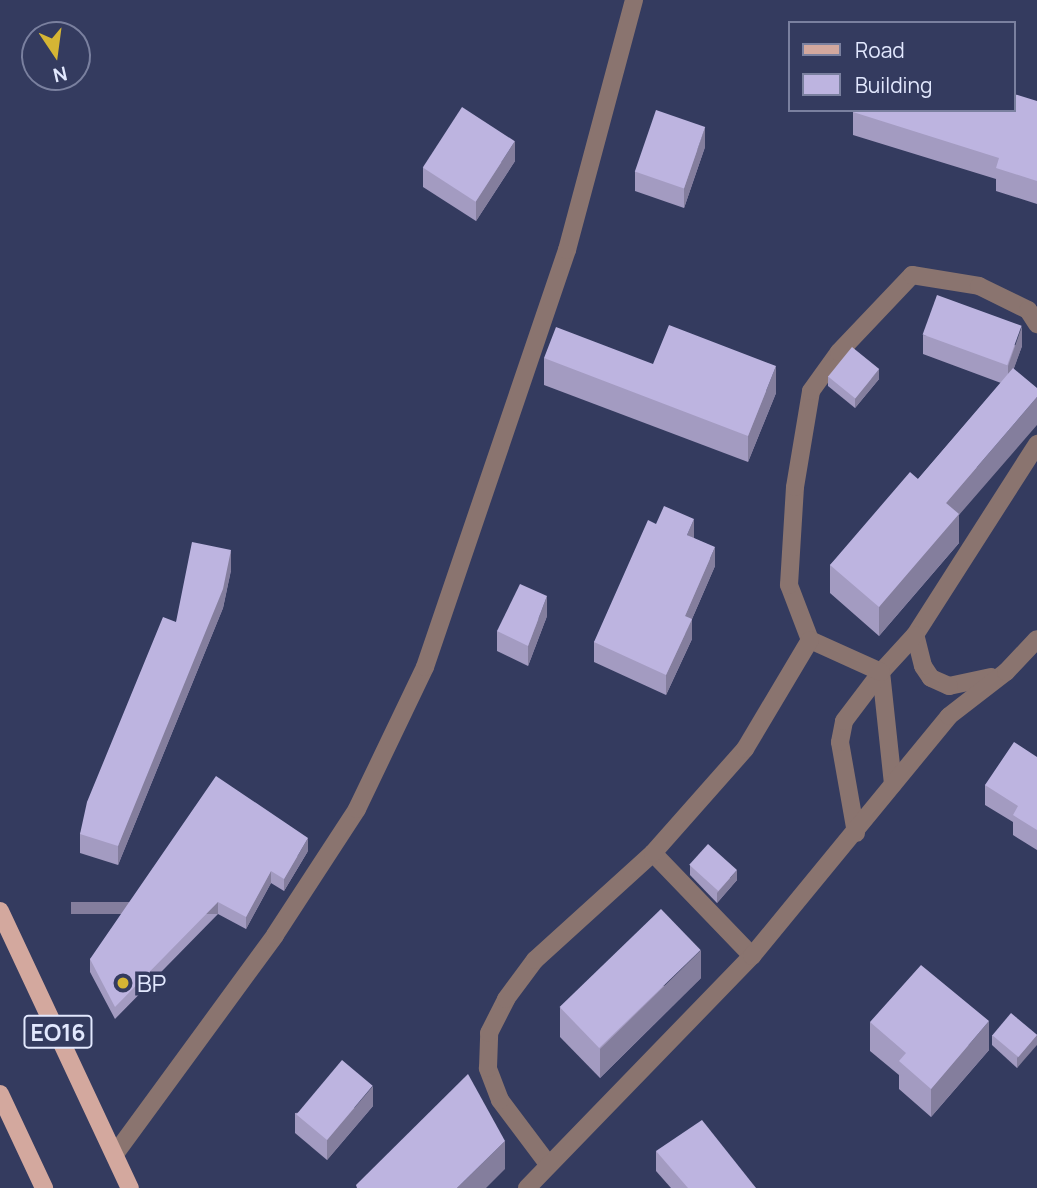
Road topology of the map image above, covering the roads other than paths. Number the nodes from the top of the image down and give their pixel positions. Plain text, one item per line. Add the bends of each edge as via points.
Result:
1 (634, 0) edge
2 (1037, 324) edge
3 (1037, 444) edge
4 (915, 635) junction
5 (1037, 639) edge
6 (810, 640) junction
7 (881, 672) junction
8 (1006, 672) junction
9 (893, 784) junction
10 (856, 833) junction
11 (653, 853) junction
12 (0, 911) edge
13 (752, 956) junction
14 (0, 1094) edge
15 (115, 1154) junction
16 (548, 1164) junction
17 (44, 1188) edge
18 (130, 1188) edge
19 (527, 1188) edge

1 - 15 street via 568,250 425,667 357,809 275,935
2 - 6 street via 1028,310 979,286 912,275 839,352 811,391 795,487 789,585
3 - 4 street
4 - 7 street
4 - 8 street via 923,666 931,678 949,686
5 - 8 street
6 - 7 street
6 - 11 street via 745,749
7 - 9 street
7 - 10 street via 844,720 840,742
8 - 9 street via 949,716
9 - 10 street
10 - 13 street
11 - 13 street
11 - 16 street via 535,960 506,999 489,1033 488,1068 500,1100
12 - 15 main road, ΕΟ16
13 - 16 street
14 - 17 main road
15 - 18 main road, ΕΟ16
16 - 19 street

